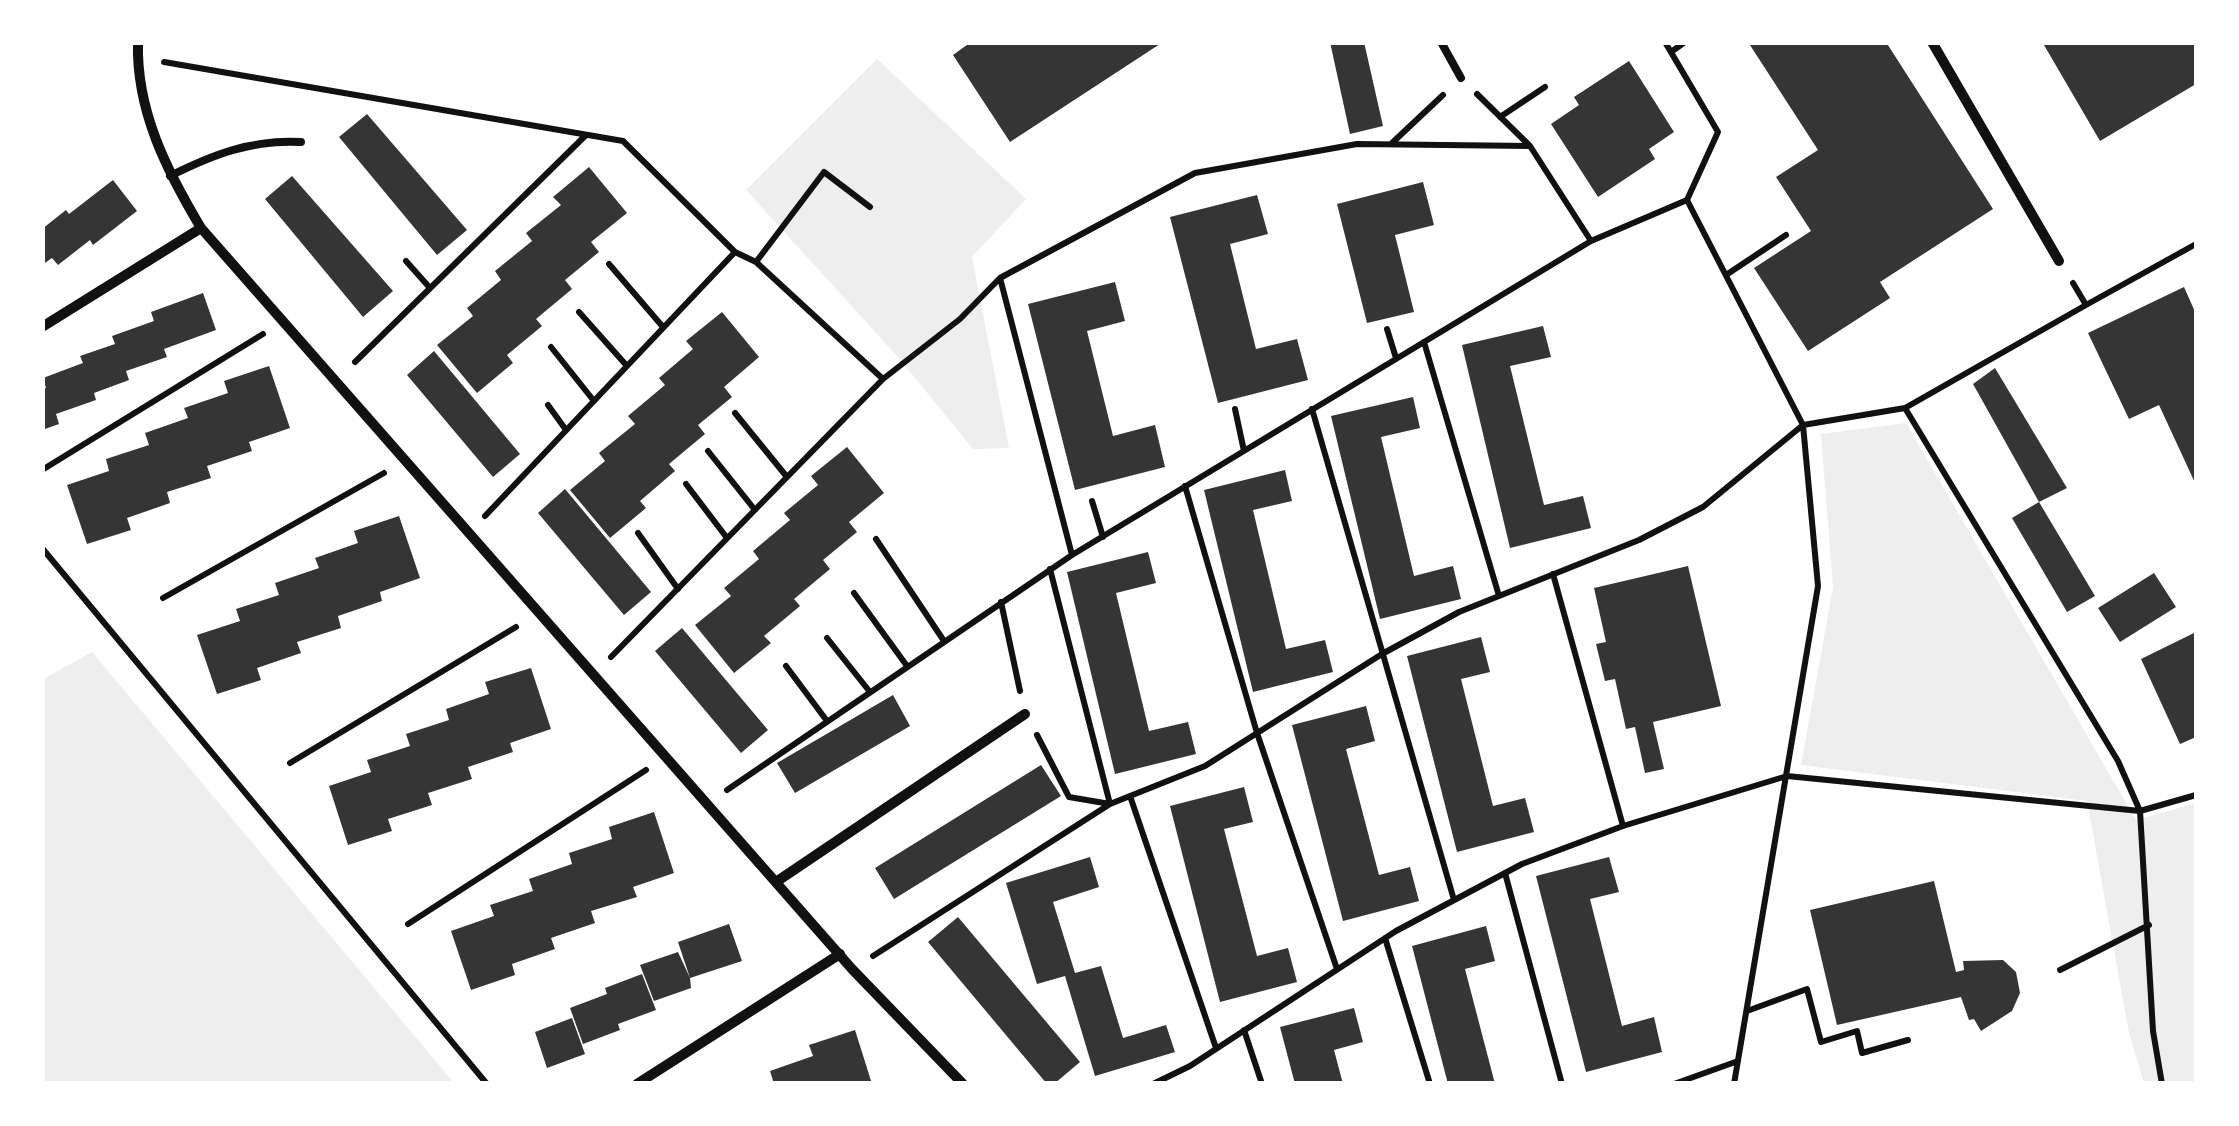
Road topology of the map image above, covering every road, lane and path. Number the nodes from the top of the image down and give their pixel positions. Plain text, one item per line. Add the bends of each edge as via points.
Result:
1 (138, 42) edge
2 (1440, 42) edge
3 (1665, 42) edge
4 (1685, 42) edge
5 (1932, 42) edge
6 (1670, 52) junction
7 (138, 57) junction
8 (1460, 78) junction
9 (1544, 87) dead end
10 (1500, 117) junction
11 (586, 135) junction
12 (300, 142) dead end
13 (1392, 143) junction
14 (1530, 146) junction
15 (170, 176) junction
16 (1687, 200) junction
17 (870, 207) dead end
18 (201, 228) junction
19 (1786, 236) dead end
20 (1591, 241) junction
21 (2196, 244) edge
22 (735, 252) junction
23 (406, 261) dead end
24 (2059, 261) joint
25 (756, 262) junction
26 (609, 264) dead end
27 (1726, 275) junction
28 (1000, 278) junction
29 (430, 288) junction
30 (2086, 305) junction
31 (578, 312) dead end
32 (281, 322) junction
33 (42, 327) edge
34 (663, 328) junction
35 (1387, 328) dead end
36 (1424, 342) junction
37 (551, 347) dead end
38 (1396, 358) junction
39 (627, 366) junction
40 (883, 379) junction
41 (334, 383) junction
42 (594, 401) junction
43 (548, 405) dead end
44 (1904, 408) junction
45 (1235, 409) dead end
46 (1312, 410) junction
47 (735, 413) dead end
48 (1803, 426) junction
49 (566, 430) junction
50 (708, 450) dead end
51 (1244, 451) junction
52 (404, 461) junction
53 (42, 470) edge
54 (787, 477) junction
55 (686, 484) dead end
56 (1186, 486) junction
57 (1092, 501) dead end
58 (755, 510) junction
59 (638, 533) dead end
60 (468, 534) junction
61 (1103, 537) junction
62 (727, 538) junction
63 (876, 538) dead end
64 (42, 548) edge
65 (1072, 555) junction
66 (1050, 569) junction
67 (1553, 574) junction
68 (678, 589) junction
69 (854, 593) dead end
70 (1499, 596) junction
71 (164, 598) dead end
72 (1001, 602) junction
73 (538, 614) junction
74 (828, 638) dead end
75 (944, 641) junction
76 (1382, 654) junction
77 (786, 666) dead end
78 (908, 666) junction
79 (593, 676) junction
80 (870, 692) junction
81 (1026, 714) junction
82 (827, 722) junction
83 (1257, 733) junction
84 (666, 758) junction
85 (290, 763) dead end
86 (1787, 776) junction
87 (2196, 795) edge
88 (1130, 796) junction
89 (706, 804) junction
90 (1110, 804) junction
91 (2140, 811) junction
92 (1623, 826) junction
93 (1505, 873) junction
94 (776, 882) junction
95 (1454, 900) junction
96 (408, 924) dead end
97 (2149, 925) junction
98 (1385, 938) junction
99 (840, 954) junction
100 (852, 969) junction
101 (1337, 969) junction
102 (2060, 970) dead end
103 (1746, 1011) junction
104 (1244, 1030) junction
105 (1908, 1040) dead end
106 (1216, 1048) junction
107 (1738, 1060) junction
108 (487, 1084) edge
109 (637, 1084) edge
110 (963, 1084) edge
111 (1153, 1084) edge
112 (1262, 1084) edge
113 (1430, 1084) edge
114 (1562, 1084) edge
115 (1674, 1084) edge
116 (1734, 1084) edge
117 (2162, 1084) edge

1 - 7 street
2 - 8 lane
3 - 6 path
4 - 6 path
5 - 24 street
6 - 16 path via 1718,132
7 - 11 path
7 - 15 street via 154,137
8 - 10 path
8 - 13 path
9 - 10 path
10 - 14 path
11 - 22 path via 622,140
11 - 29 path
12 - 15 lane via 228,150
13 - 14 path
13 - 28 path via 1194,173
14 - 20 path
15 - 18 street
16 - 20 path
16 - 27 path
17 - 25 path via 824,172
18 - 32 street
18 - 33 street
19 - 27 path
20 - 36 path
21 - 30 path
22 - 25 path
22 - 34 path
23 - 29 path
24 - 30 path
25 - 40 path
26 - 34 path
27 - 48 path
28 - 40 path
28 - 65 path
29 - 41 path
30 - 44 path
31 - 39 path
32 - 41 street
32 - 53 path
34 - 39 path
35 - 38 path
36 - 38 path
36 - 70 path
37 - 42 path
38 - 46 path
39 - 42 path
40 - 54 path
41 - 52 street
42 - 49 path
43 - 49 path
44 - 48 path
44 - 91 path via 2118,761
45 - 51 path
46 - 51 path
46 - 76 path
47 - 54 path
48 - 67 path via 1704,508
48 - 86 path via 1818,586
49 - 60 path
50 - 58 path
51 - 56 path
52 - 60 street
52 - 71 path
54 - 58 path
55 - 62 path
56 - 61 path
56 - 83 path
57 - 61 path
58 - 62 path
59 - 68 path
60 - 73 street
61 - 65 path
62 - 68 path
63 - 75 path
64 - 108 path
65 - 66 path
66 - 72 path
66 - 90 path
67 - 70 path
67 - 92 path
68 - 79 path
69 - 78 path
70 - 76 path
72 - 75 path
72 - 81 path
73 - 79 street
73 - 85 path
74 - 80 path
75 - 78 path
76 - 83 path
76 - 95 path
77 - 82 path
78 - 80 path
79 - 84 street
80 - 82 path
81 - 90 path via 1069,797
81 - 94 street
82 - 89 path
83 - 88 path via 1205,766
83 - 101 path
84 - 89 street
84 - 96 path
86 - 91 path
86 - 92 path
86 - 103 path
87 - 91 path
88 - 90 path
88 - 106 path
89 - 94 street
90 - 100 path
91 - 97 path
92 - 93 path
93 - 95 path
93 - 114 path
94 - 99 street
95 - 98 path
97 - 102 path
97 - 117 path
98 - 101 path
98 - 113 path
99 - 100 street
99 - 109 street
100 - 110 street
101 - 104 path
103 - 105 path via 1807,989 1820,1042 1857,1031 1862,1054
103 - 107 path
104 - 106 path
104 - 112 path
106 - 111 path
107 - 115 path
107 - 116 path

